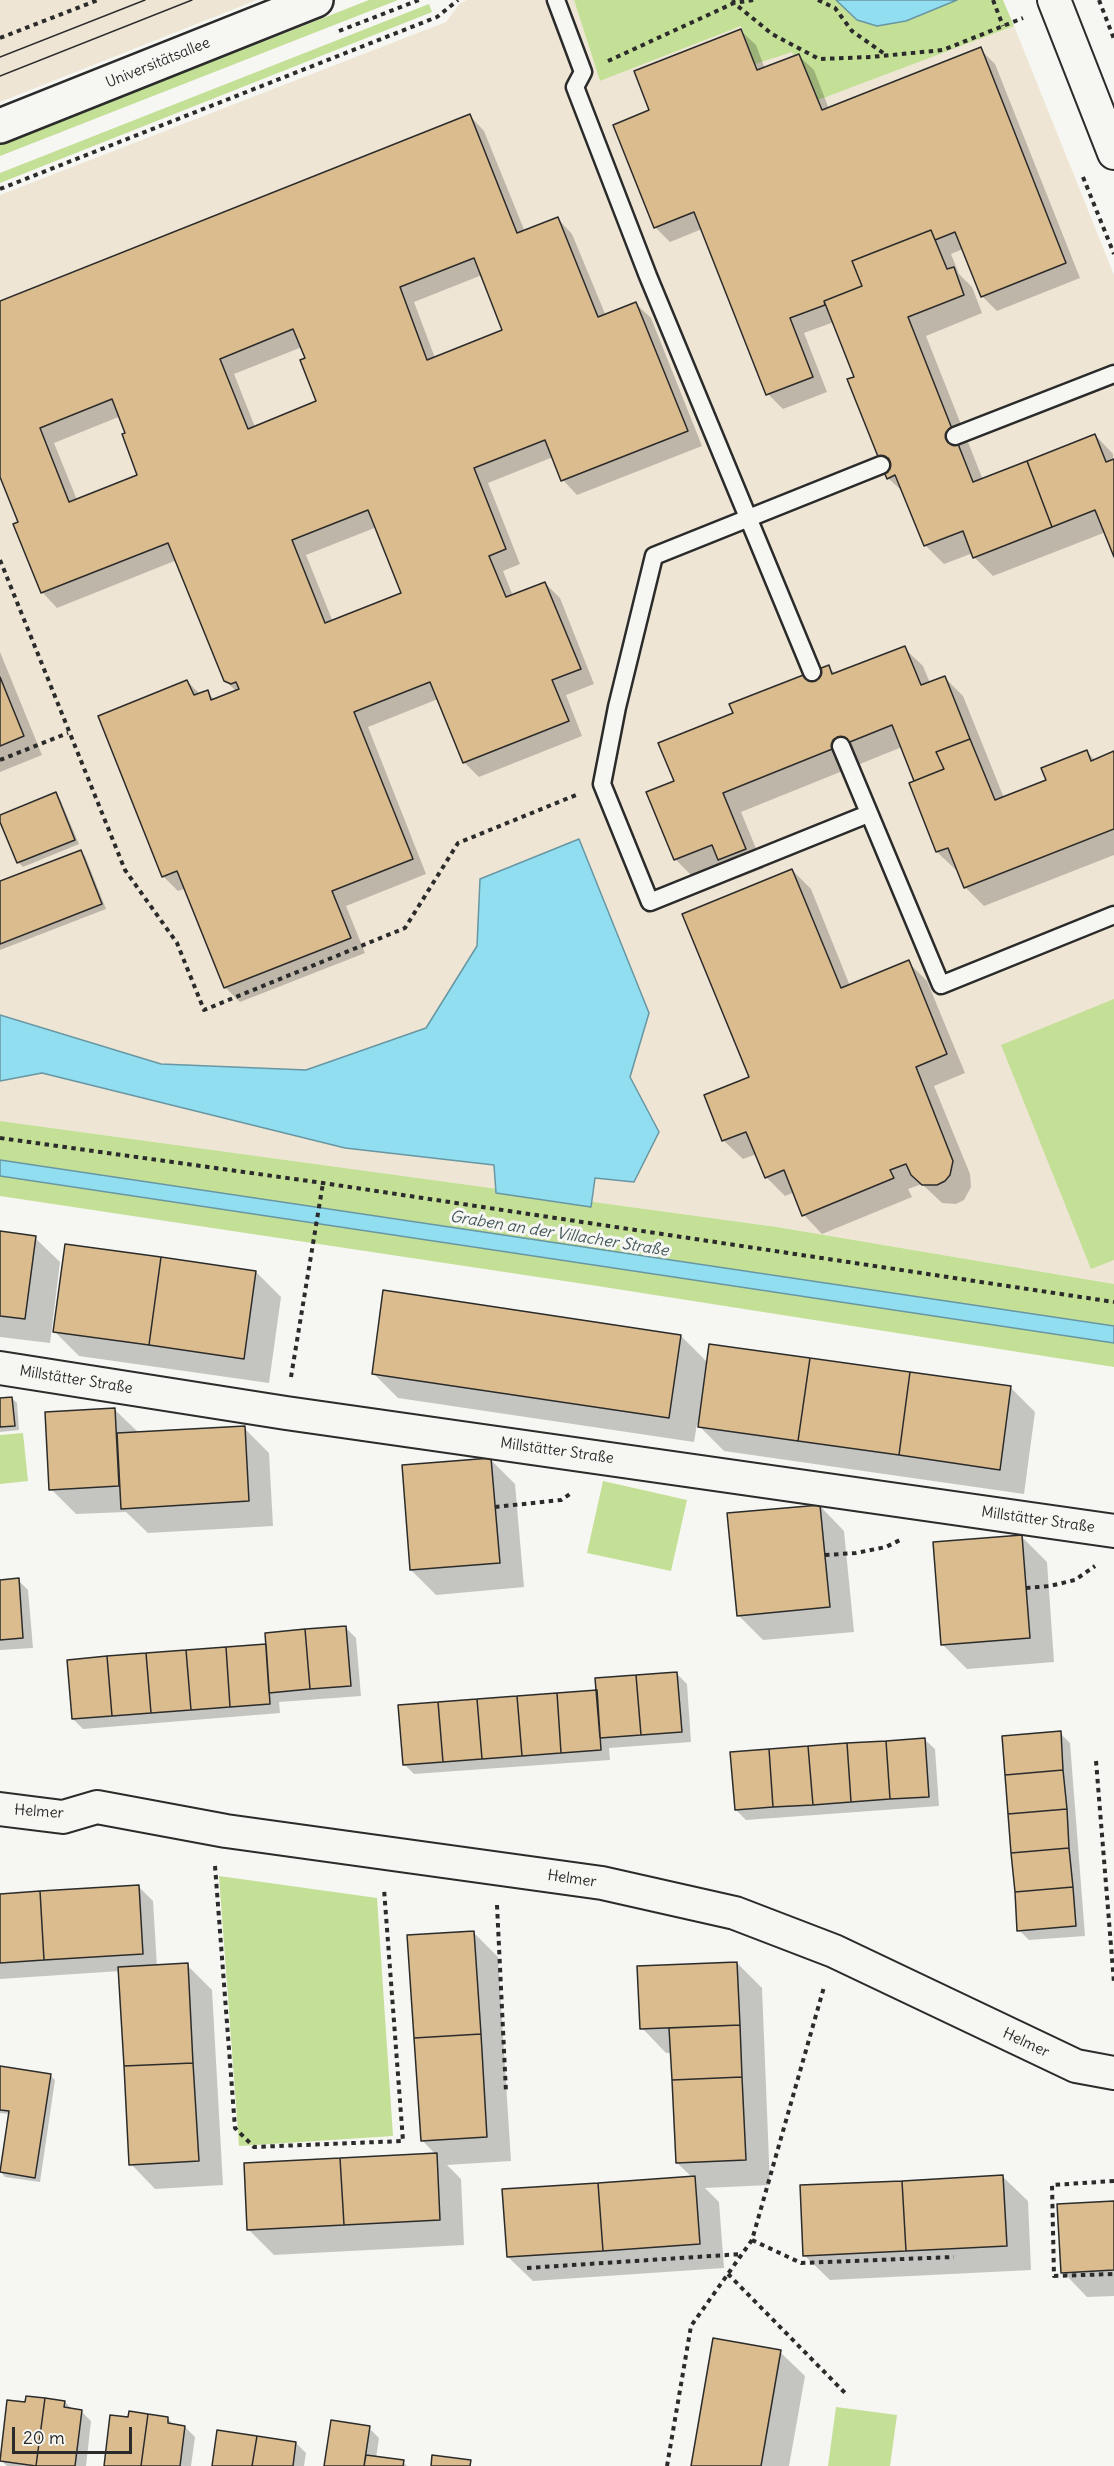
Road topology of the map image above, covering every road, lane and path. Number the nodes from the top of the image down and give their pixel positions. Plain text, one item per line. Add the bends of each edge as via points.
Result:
1 (98, 0) edge
2 (316, 0) edge
3 (458, 0) edge
4 (556, 0) edge
5 (754, 0) edge
6 (818, 0) edge
7 (993, 0) edge
8 (1099, 0) edge
9 (733, 2) edge
10 (1055, 2) edge
11 (1003, 26) junction
12 (0, 38) edge
13 (1114, 39) edge
14 (886, 55) junction
15 (583, 72) junction
16 (0, 126) edge
17 (1114, 153) edge
18 (0, 189) edge
19 (1114, 374) edge
20 (955, 436) dead end
21 (881, 465) dead end
22 (747, 519) junction
23 (0, 560) edge
24 (812, 672) dead end
25 (68, 733) junction
26 (841, 746) dead end
27 (0, 760) edge
28 (602, 784) junction
29 (868, 814) junction
30 (1114, 915) edge
31 (0, 1138) edge
32 (323, 1183) junction
33 (1114, 1302) edge
34 (0, 1368) edge
35 (286, 1413) junction
36 (607, 1458) junction
37 (943, 1506) junction
38 (495, 1507) dead end
39 (1114, 1532) edge
40 (825, 1555) dead end
41 (1101, 1562) dead end
42 (1026, 1588) dead end
43 (1096, 1761) dead end
44 (0, 1809) edge
45 (212, 1828) junction
46 (382, 1852) junction
47 (495, 1868) junction
48 (834, 1951) junction
49 (1114, 1983) edge
50 (1114, 2073) edge
51 (506, 2092) dead end
52 (1114, 2181) edge
53 (752, 2240) junction
54 (742, 2254) junction
55 (954, 2257) dead end
56 (527, 2268) dead end
57 (728, 2274) junction
58 (1114, 2274) edge
59 (847, 2396) dead end
60 (667, 2466) edge

1 - 12 path
2 - 16 street, Universitätsallee
3 - 18 path via 437,17
4 - 15 lane
5 - 9 path
6 - 14 path via 835,8 852,31
7 - 11 path
8 - 13 path
9 - 14 path via 772,34 819,59
9 - 15 path
10 - 11 path
10 - 17 street
11 - 14 path via 943,50
15 - 22 lane via 575,87
19 - 20 lane
21 - 22 lane
22 - 24 lane
22 - 28 lane via 654,556 629,651
23 - 25 path
25 - 27 path
25 - 28 path via 125,870 177,943 204,1010 405,928 458,843
26 - 29 lane
28 - 29 lane via 650,902
29 - 30 lane via 941,985
31 - 32 path
32 - 33 path
32 - 35 path
34 - 35 street, Millstätter Straße
35 - 36 street, Millstätter Straße
36 - 37 street, Millstätter Straße
36 - 38 path via 585,1485 561,1500
37 - 39 street, Millstätter Straße
37 - 40 path via 916,1532 886,1547
41 - 42 path via 1074,1580
43 - 49 path
44 - 45 street, Helmer via 63,1817 97,1806
45 - 46 street, Helmer
45 - 46 path via 235,2128 254,2147 403,2141
46 - 47 street, Helmer
47 - 48 street, Helmer via 602,1883 735,1913
47 - 51 path
48 - 50 street, Helmer via 1076,2066
48 - 53 path
52 - 58 path via 1052,2185 1054,2276
53 - 54 path
53 - 55 path via 801,2263
54 - 56 path
54 - 57 path
57 - 59 path
57 - 60 path via 691,2326

